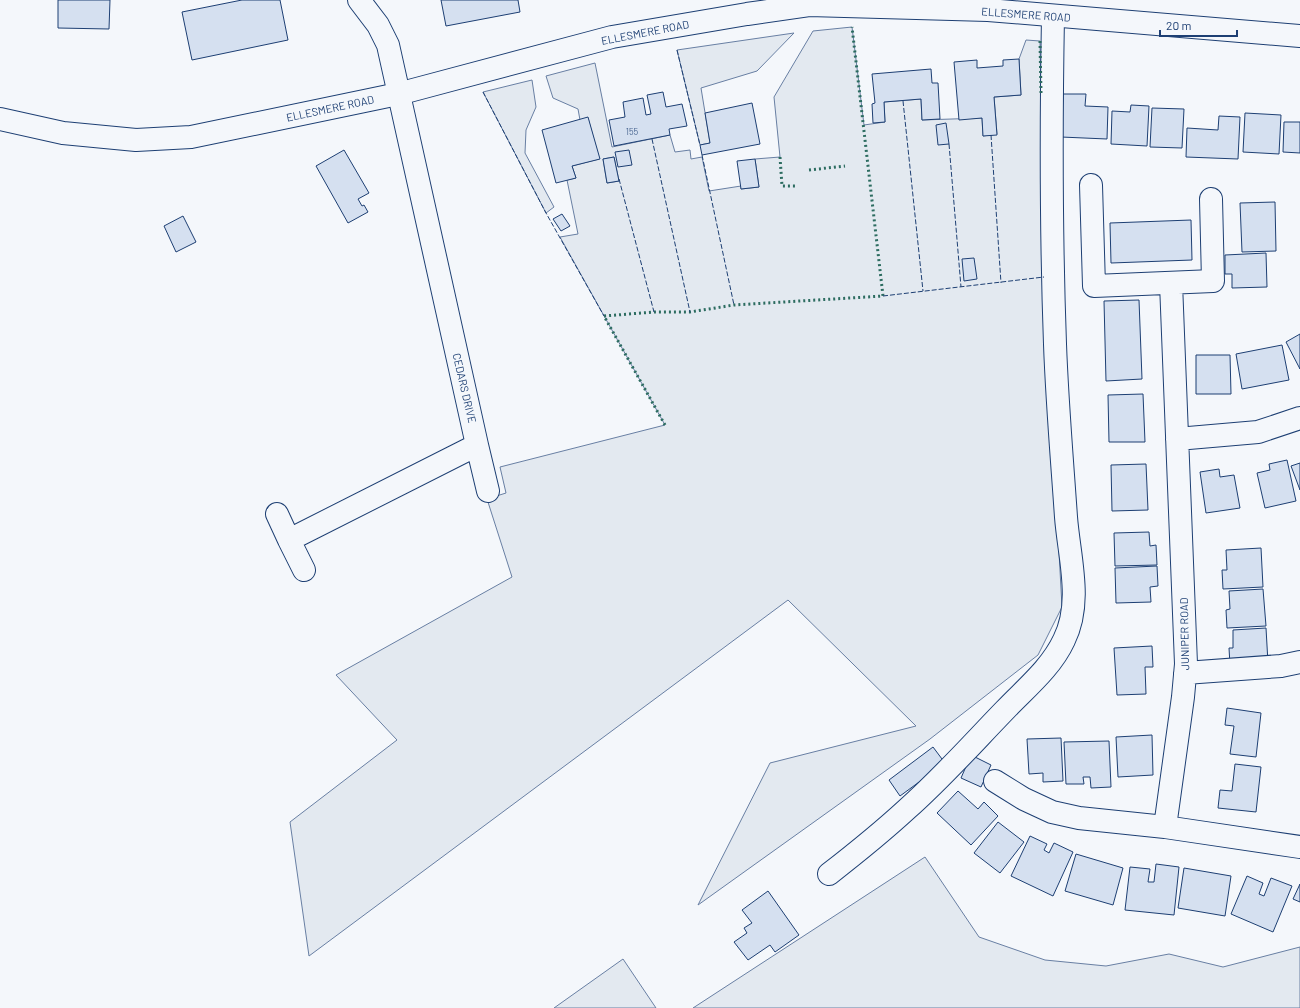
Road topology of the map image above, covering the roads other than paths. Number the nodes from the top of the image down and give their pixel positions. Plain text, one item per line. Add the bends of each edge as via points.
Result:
1 (359, 0) edge
2 (1053, 16) junction
3 (1300, 36) edge
4 (398, 94) junction
5 (0, 119) edge
6 (1091, 185) dead end
7 (1211, 199) dead end
8 (1171, 283) junction
9 (1300, 418) edge
10 (1177, 439) junction
11 (478, 445) junction
12 (488, 491) dead end
13 (277, 514) dead end
14 (290, 540) junction
15 (304, 570) dead end
16 (1300, 662) edge
17 (1185, 673) junction
18 (995, 781) dead end
19 (1165, 827) junction
20 (1300, 847) edge
21 (829, 874) dead end

1 - 4 street, CEDARS DRIVE via 378,24 388,45
2 - 3 street, ELLESMERE ROAD
2 - 4 street, ELLESMERE ROAD via 988,10 809,5 612,36
2 - 21 street via 1051,121 1055,345 1066,523 1072,570 1074,605 1071,624 1064,642 1046,668 961,757 909,808
4 - 5 street, ELLESMERE ROAD via 192,137 136,140 63,133
4 - 11 street, CEDARS DRIVE
6 - 8 street via 1094,286
7 - 8 street via 1213,281
8 - 10 street, JUNIPER ROAD
9 - 10 street via 1258,432
10 - 17 street, JUNIPER ROAD
11 - 12 street, CEDARS DRIVE
11 - 14 street
13 - 14 street
14 - 15 street
16 - 17 street via 1281,666
17 - 19 street, JUNIPER ROAD
18 - 19 street via 1052,812 1079,818
19 - 20 street

